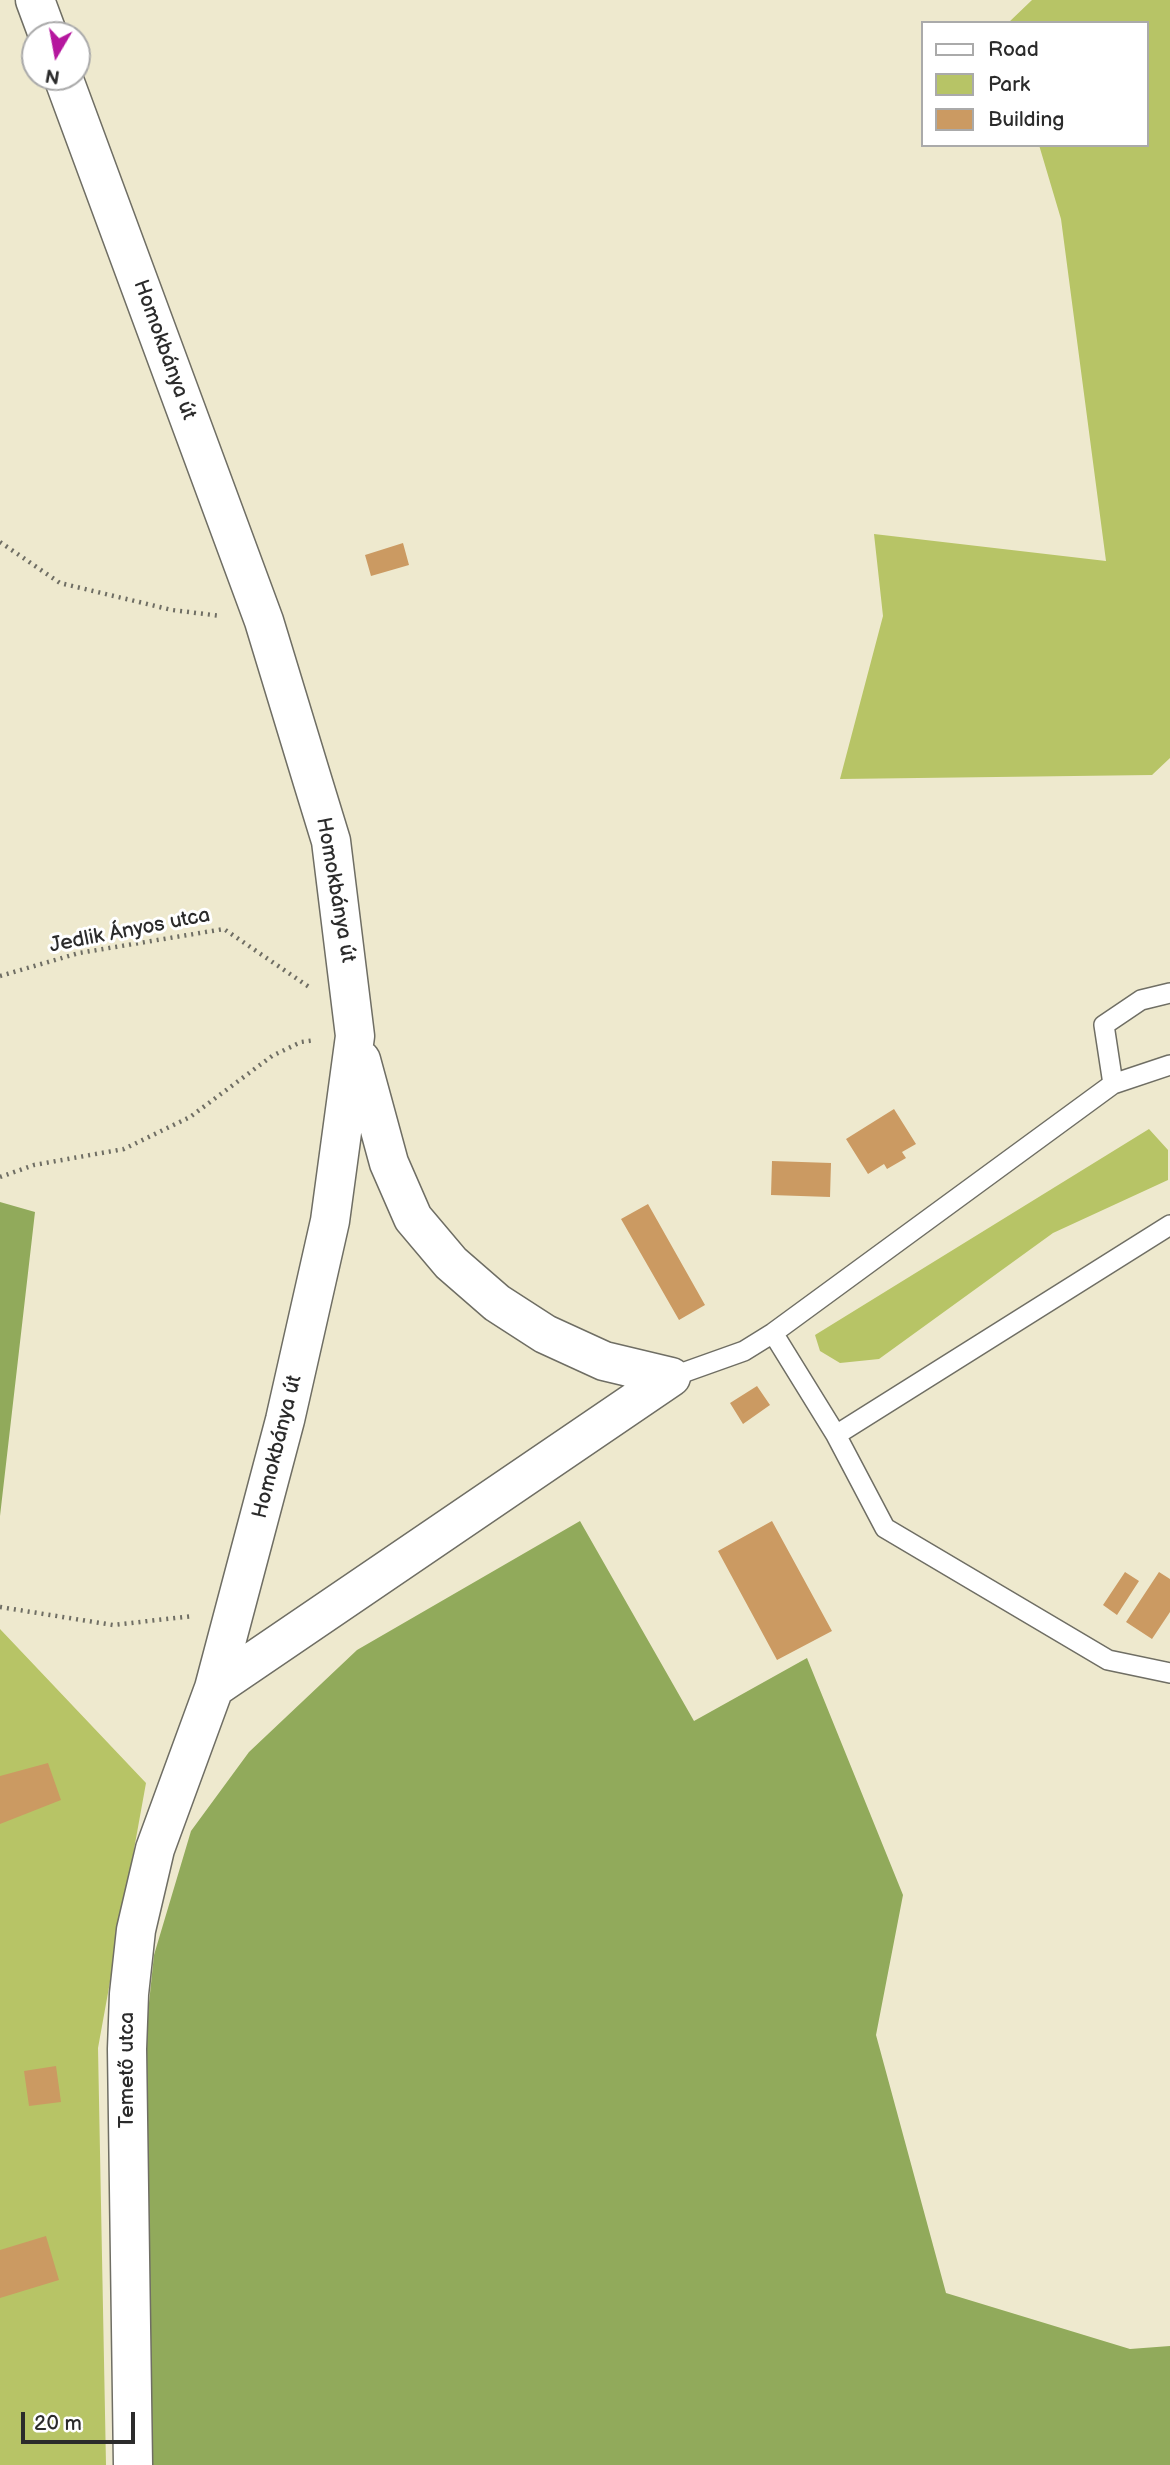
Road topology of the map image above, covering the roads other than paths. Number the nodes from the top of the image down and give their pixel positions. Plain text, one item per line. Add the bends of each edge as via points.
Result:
1 (35, 0) edge
2 (43, 21) edge
3 (68, 91) edge
4 (1170, 993) edge
5 (355, 1036) junction
6 (1170, 1065) edge
7 (1113, 1084) junction
8 (1170, 1225) edge
9 (773, 1333) junction
10 (671, 1377) junction
11 (836, 1434) junction
12 (1170, 1673) edge
13 (214, 1688) junction
14 (132, 2465) edge

1 - 2 street
3 - 5 street, Homokbánya út via 264,621 331,841
4 - 7 lane via 1141,1000 1104,1025
5 - 10 street via 389,1163 413,1218 451,1263 497,1303 545,1334 604,1361
5 - 13 street, Homokbánya út via 330,1221 285,1420
6 - 7 lane
7 - 9 lane
8 - 11 lane
9 - 10 lane via 744,1351
9 - 11 lane
10 - 13 street
11 - 12 lane via 886,1528 1108,1660
13 - 14 street, Temető utca via 155,1849 136,1930 129,1994

